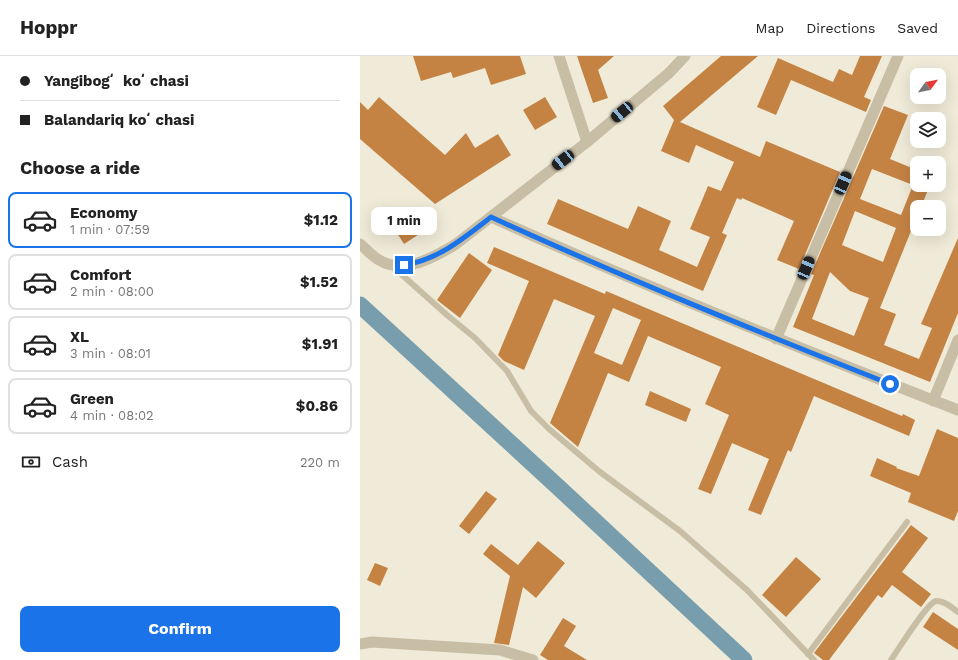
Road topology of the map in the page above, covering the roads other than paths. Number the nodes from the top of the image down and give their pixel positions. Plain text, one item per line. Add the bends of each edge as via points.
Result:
1 (559, 56) edge
2 (685, 56) edge
3 (898, 56) edge
4 (587, 142) junction
5 (491, 217) junction
6 (360, 244) edge
7 (391, 264) junction
8 (776, 339) junction
9 (958, 340) edge
10 (934, 401) junction
11 (958, 410) edge
12 (907, 522) dead end
13 (958, 612) edge
14 (360, 644) edge
15 (808, 654) junction
16 (533, 660) edge
17 (814, 660) edge
18 (891, 660) edge

1 - 4 street
2 - 4 street via 669,73
3 - 8 street
4 - 5 street
5 - 7 street via 437,255 417,263
5 - 8 street
6 - 7 street via 379,260
7 - 15 lane via 475,338 507,371 531,411 549,429 600,472 680,531 747,590
8 - 10 street
9 - 10 street
10 - 11 street
12 - 15 lane
13 - 18 lane via 938,601 932,603
14 - 16 street via 372,642 500,650
15 - 17 lane

